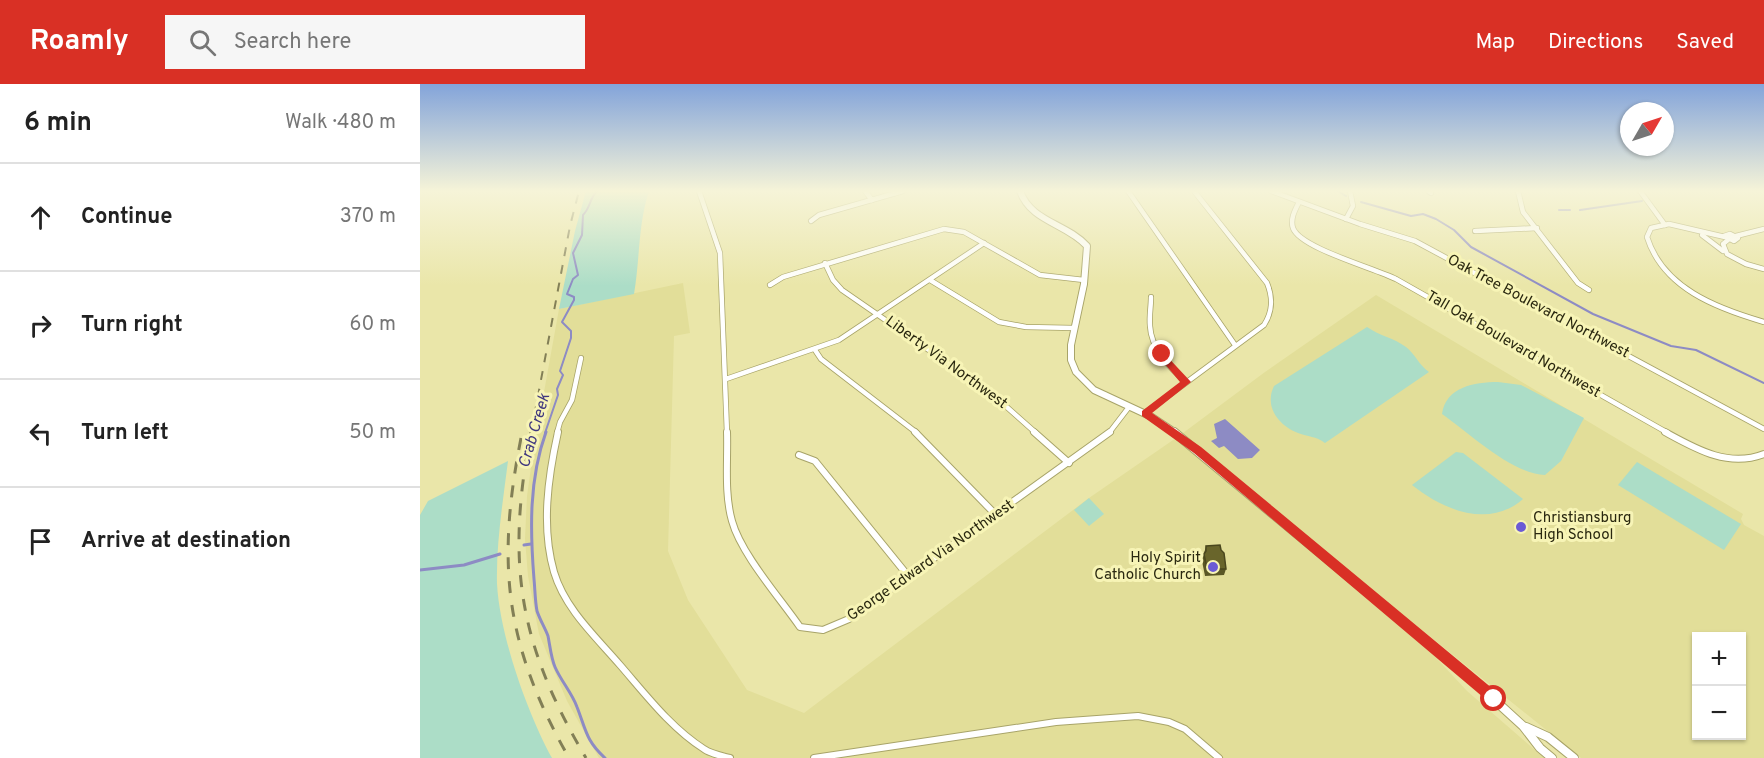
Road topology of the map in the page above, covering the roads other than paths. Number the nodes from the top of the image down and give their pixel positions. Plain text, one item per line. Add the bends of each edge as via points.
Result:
1 (709, 222) edge
2 (1052, 222) edge
3 (1150, 222) edge
4 (1219, 222) edge
5 (1291, 222) edge
6 (1358, 222) edge
7 (1532, 222) edge
8 (1663, 222) edge
9 (1665, 225) junction
10 (1537, 228) junction
11 (1764, 228) edge
12 (1474, 231) dead end
13 (1698, 232) junction
14 (1727, 238) junction
15 (984, 243) junction
16 (1727, 254) junction
17 (825, 264) junction
18 (1764, 269) edge
19 (930, 280) junction
20 (1084, 280) junction
21 (770, 285) dead end
22 (1589, 290) dead end
23 (1151, 297) dead end
24 (878, 314) junction
25 (1764, 322) edge
26 (1074, 328) junction
27 (1235, 345) junction
28 (815, 350) junction
29 (581, 358) dead end
30 (726, 379) junction
31 (1186, 382) junction
32 (1129, 407) junction
33 (1145, 413) junction
34 (1764, 429) edge
35 (1764, 454) edge
36 (799, 455) dead end
37 (1069, 463) junction
38 (996, 515) junction
39 (909, 577) junction
40 (1523, 726) junction
41 (730, 758) edge
42 (814, 758) edge
43 (1220, 758) edge
44 (1552, 758) edge
45 (1574, 758) edge

1 - 30 street, George Edward Via Northwest via 720,254
2 - 20 street via 1083,241 1088,253
3 - 27 street
4 - 27 street via 1272,292 1269,318
5 - 35 street, Tall Oak Boulevard Northwest via 1309,245 1399,280 1696,449 1731,459 1752,459
6 - 34 street, Oak Tree Boulevard Northwest via 1426,246
7 - 10 street
8 - 9 street
9 - 13 street
9 - 25 street via 1651,228 1647,237 1653,255 1670,276 1708,301
10 - 12 street
10 - 22 street via 1578,283
11 - 14 street via 1736,237 1730,234
13 - 14 street
13 - 16 street
14 - 16 street via 1723,244
15 - 17 street via 964,232 944,229
15 - 19 street
15 - 20 street via 1041,275
16 - 18 street
17 - 21 street
17 - 24 street, Liberty Via Northwest via 837,285
19 - 24 street
19 - 26 street via 999,322
20 - 26 street
23 - 31 street via 1150,330 1154,341 1171,368
24 - 28 street via 839,340
24 - 37 street, Liberty Via Northwest via 991,393
26 - 32 street via 1071,355 1079,377 1094,391
27 - 31 street
28 - 30 street
28 - 38 street via 821,359 930,445
29 - 41 street via 548,476 549,550 555,575 574,612 656,707 706,751
30 - 39 street, George Edward Via Northwest via 732,522 747,554 800,627 835,627
31 - 33 street
32 - 33 street
32 - 37 street, George Edward Via Northwest via 1111,431
33 - 40 street via 1197,450
36 - 39 street via 815,461
37 - 38 street, George Edward Via Northwest
38 - 39 street, George Edward Via Northwest
40 - 44 street
40 - 45 street via 1548,737
42 - 43 street via 1056,723 1138,716 1185,729

